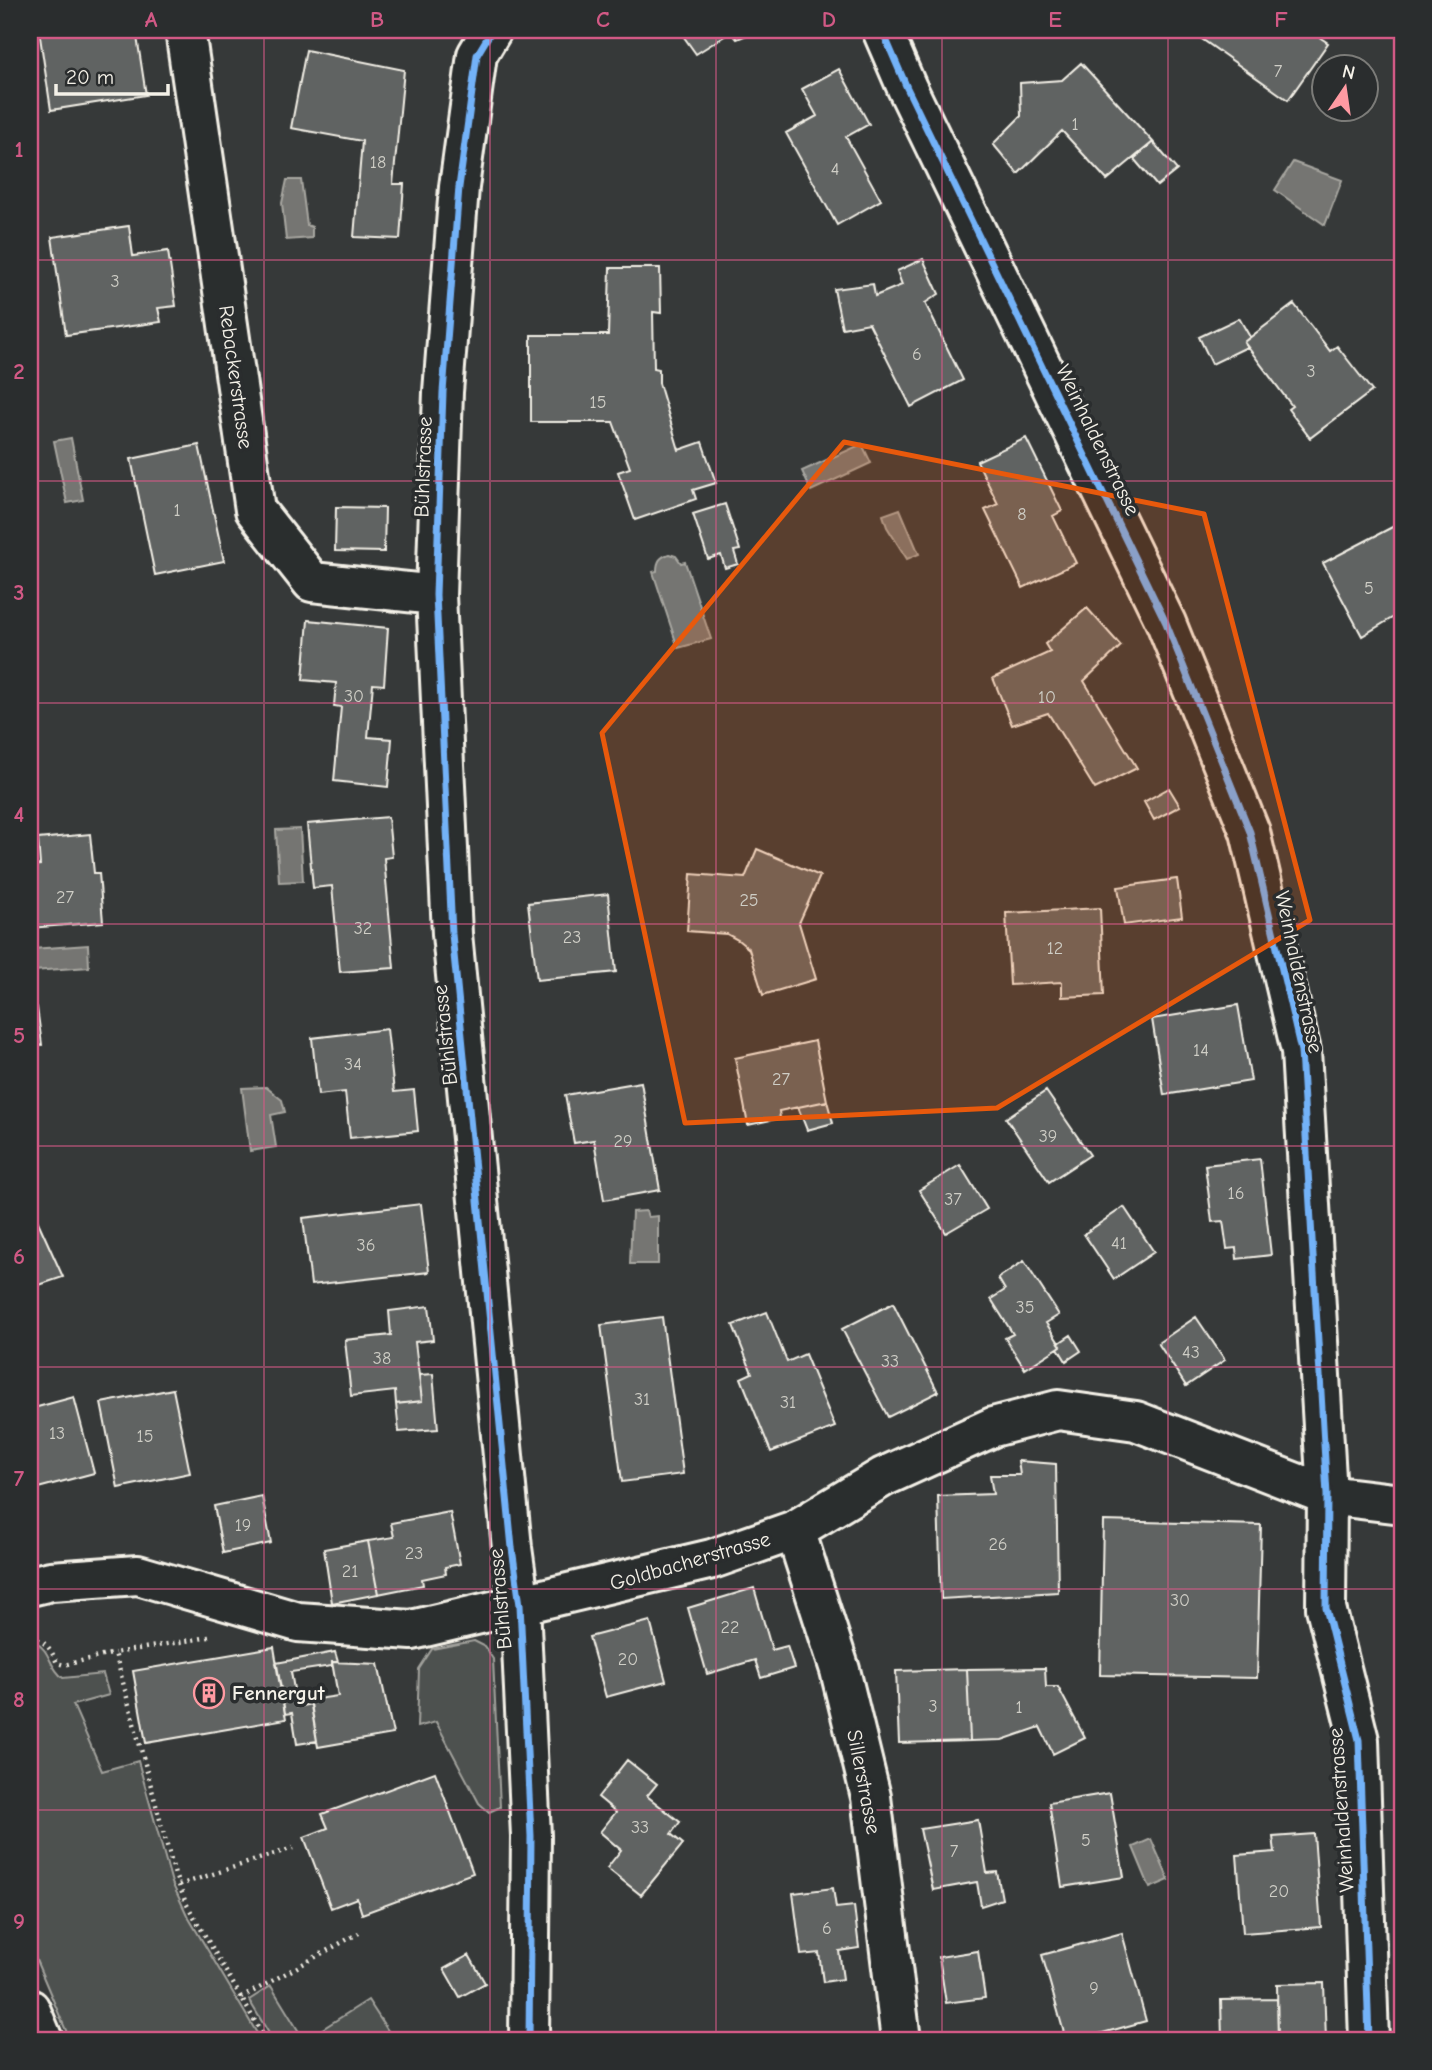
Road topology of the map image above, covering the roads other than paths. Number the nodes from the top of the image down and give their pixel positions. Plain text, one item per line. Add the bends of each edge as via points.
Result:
1 (185, 30) edge
2 (492, 30) edge
3 (882, 30) edge
4 (436, 595) junction
5 (1327, 1495) junction
6 (1402, 1504) edge
7 (795, 1530) junction
8 (30, 1586) edge
9 (520, 1605) junction
10 (30, 2009) edge
11 (43, 2040) edge
12 (529, 2040) edge
13 (901, 2040) edge
14 (1369, 2040) edge

1 - 4 street, Rebackerstrasse via 255,510 312,582
2 - 4 street, Bühlstrasse via 477,55 459,187 443,392
3 - 5 street, Weinhaldenstrasse via 1166,623 1250,832 1301,1051
4 - 9 street, Bühlstrasse via 452,934
5 - 6 street, Goldbacherstrasse
5 - 7 street, Goldbacherstrasse via 1136,1421 1058,1410 993,1427 883,1477
5 - 14 street, Weinhaldenstrasse via 1326,1608 1359,1740
7 - 9 street, Goldbacherstrasse via 712,1559
7 - 13 street, Sillerstrasse via 840,1670 871,1797
8 - 9 street, Goldbacherstrasse via 138,1575 298,1622 412,1630
9 - 12 street, Bühlstrasse via 531,1836
10 - 11 street

